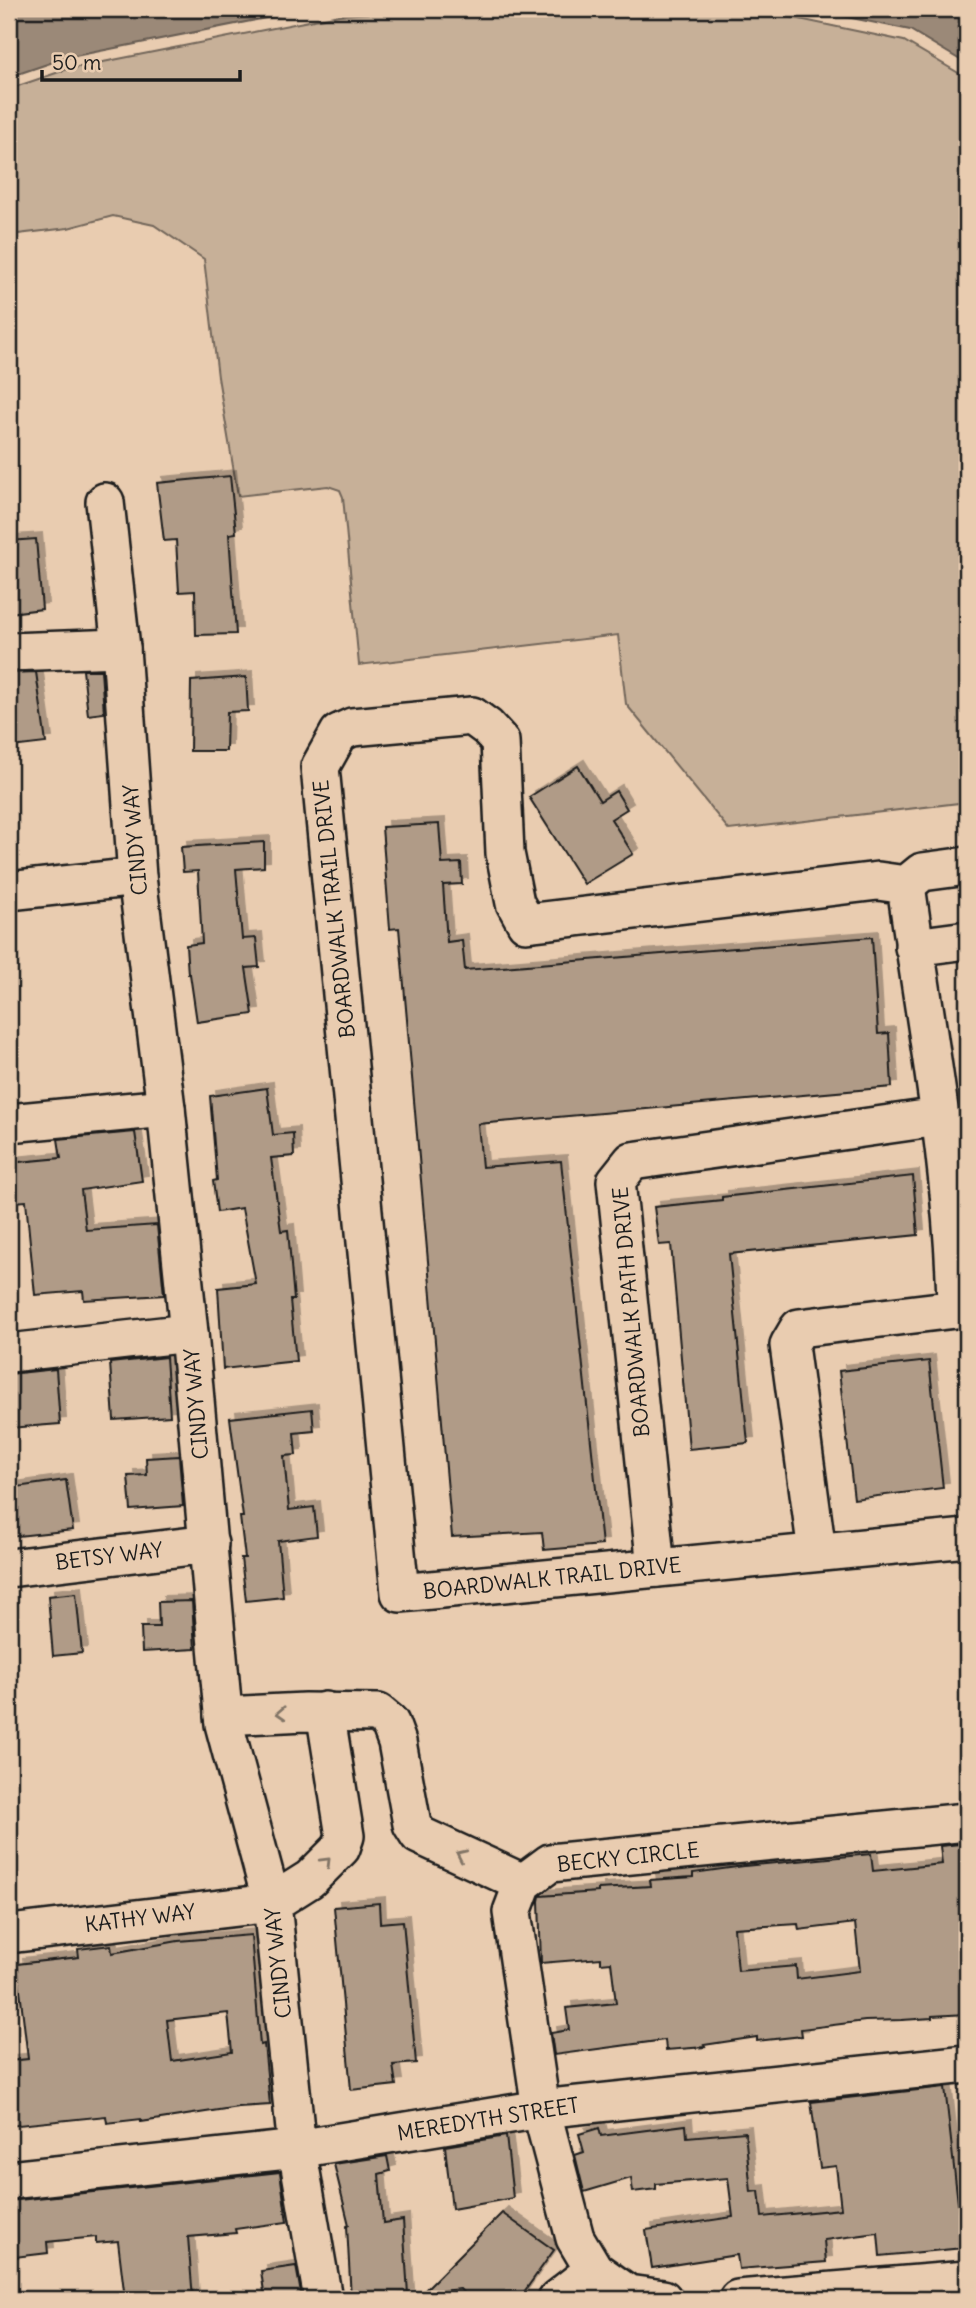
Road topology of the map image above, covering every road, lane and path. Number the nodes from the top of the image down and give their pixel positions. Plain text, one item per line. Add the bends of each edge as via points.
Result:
1 (105, 502) dead end
2 (121, 648) junction
3 (9, 652) edge
4 (967, 866) edge
5 (137, 877) junction
6 (906, 885) junction
7 (9, 891) edge
8 (967, 940) edge
9 (914, 947) junction
10 (166, 1108) junction
11 (939, 1117) junction
12 (9, 1123) edge
13 (190, 1333) junction
14 (9, 1353) edge
15 (967, 1538) edge
16 (209, 1544) junction
17 (817, 1552) junction
18 (9, 1568) edge
19 (656, 1568) junction
20 (325, 1712) junction
21 (223, 1716) junction
22 (967, 1822) edge
23 (523, 1883) junction
24 (272, 1903) junction
25 (9, 1934) edge
26 (967, 2064) edge
27 (541, 2109) junction
28 (297, 2149) junction
29 (9, 2180) edge
30 (594, 2270) junction
31 (967, 2280) edge
32 (323, 2299) edge
33 (557, 2299) edge
34 (663, 2299) edge
35 (738, 2299) edge

1 - 2 street, CINDY WAY
2 - 3 street
2 - 5 street, CINDY WAY
4 - 6 street via 922,872
5 - 7 street
5 - 10 street, CINDY WAY
6 - 9 street
6 - 19 street, BOARDWALK TRAIL DRIVE via 878,881 526,923 515,903 505,853 500,741 487,727 472,716 352,727 339,733 320,767 400,1593
8 - 9 street
9 - 11 street
10 - 12 street
10 - 13 street, CINDY WAY
11 - 17 street via 955,1258 956,1309 799,1328 789,1345
11 - 19 street, BOARDWALK PATH DRIVE via 632,1161 616,1181
13 - 14 street
13 - 16 street, CINDY WAY
15 - 17 street, BOARDWALK TRAIL DRIVE
16 - 18 street, BETSY WAY
16 - 21 street, CINDY WAY
17 - 19 street, BOARDWALK TRAIL DRIVE
20 -> 21 street
23 -> 20 street via 419,1835 412,1824 390,1723 378,1713
24 -> 20 street via 310,1879 341,1848 345,1836
21 - 24 street, CINDY WAY
22 - 23 street, BECKY CIRCLE via 550,1863
23 - 27 street via 512,1912
24 - 25 street, KATHY WAY
24 - 28 street, CINDY WAY
26 - 27 street, MEREDYTH STREET
27 - 28 street, MEREDYTH STREET
27 - 30 street via 575,2238
28 - 29 street, MEREDYTH STREET
28 - 32 street, CINDY WAY
30 - 33 street
30 - 34 street via 628,2294
31 - 35 street

